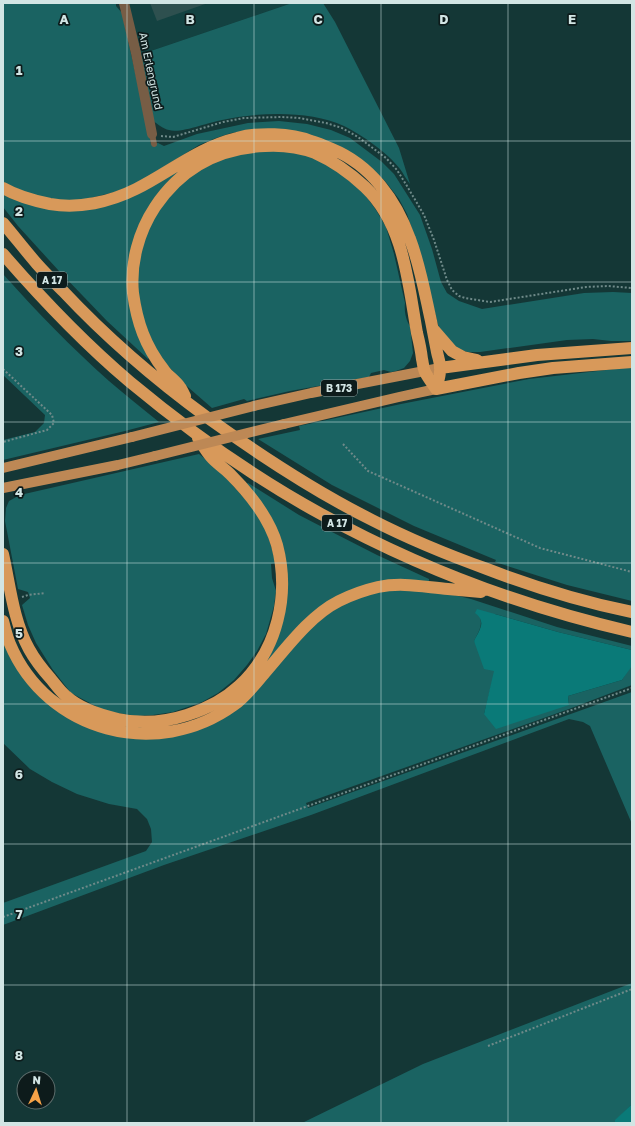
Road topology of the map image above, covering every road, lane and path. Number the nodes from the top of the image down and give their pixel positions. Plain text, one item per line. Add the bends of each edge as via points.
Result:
1 (124, 3) edge
2 (153, 139) dead end
3 (3, 188) edge
4 (3, 223) edge
5 (3, 254) edge
6 (432, 328) junction
7 (632, 348) edge
8 (484, 362) junction
9 (632, 362) edge
10 (440, 368) junction
11 (3, 369) edge
12 (425, 371) junction
13 (436, 389) junction
14 (189, 404) junction
15 (193, 431) junction
16 (3, 442) edge
17 (343, 444) dead end
18 (3, 468) edge
19 (3, 488) edge
20 (3, 554) edge
21 (632, 572) edge
22 (45, 593) dead end
23 (494, 593) junction
24 (13, 600) junction
25 (632, 612) edge
26 (3, 621) edge
27 (632, 632) edge
28 (632, 688) edge
29 (3, 917) edge
30 (632, 990) edge
31 (488, 1046) dead end

1 - 2 street, Am Erlengrund
3 - 6 highway via 43,203 96,203 137,188 195,154 231,139 287,135 310,140 337,151 360,165 396,206 416,254
4 - 14 highway, A 17 via 80,309 139,364
5 - 15 highway, A 17 via 56,312 103,357 129,381
6 - 8 highway via 452,351 463,357
6 - 10 highway
7 - 8 highway, B 173
8 - 10 highway, B 173
9 - 13 highway, B 173 via 546,369
10 - 12 main road, B 173
10 - 13 highway
11 - 16 path via 52,415 54,423 47,430
12 - 13 highway
12 - 14 highway via 402,257 395,232 385,212 351,174 314,153 287,146 252,147 213,157 182,176 163,195 151,213 136,250 133,291 142,334 155,357 180,387
12 - 18 main road, B 173, bridge via 291,397
13 - 19 main road, B 173, bridge via 118,465
14 - 25 highway, A 17 via 294,477 374,522 506,576 587,602
15 - 23 highway, A 17 via 245,468 320,514 408,557
15 - 24 highway via 211,457 257,505 268,523 282,569 280,612 271,640 262,657 240,686 207,707 178,718 143,722 95,713 66,697 39,665 22,633
17 - 21 path via 368,471 540,548
20 - 24 highway
22 - 24 path
23 - 26 highway via 392,585 352,595 337,602 310,623 249,692 234,705 220,714 185,728 147,734 97,726 60,707 44,693 20,663 10,644
23 - 27 highway, A 17
28 - 29 path
30 - 31 path

